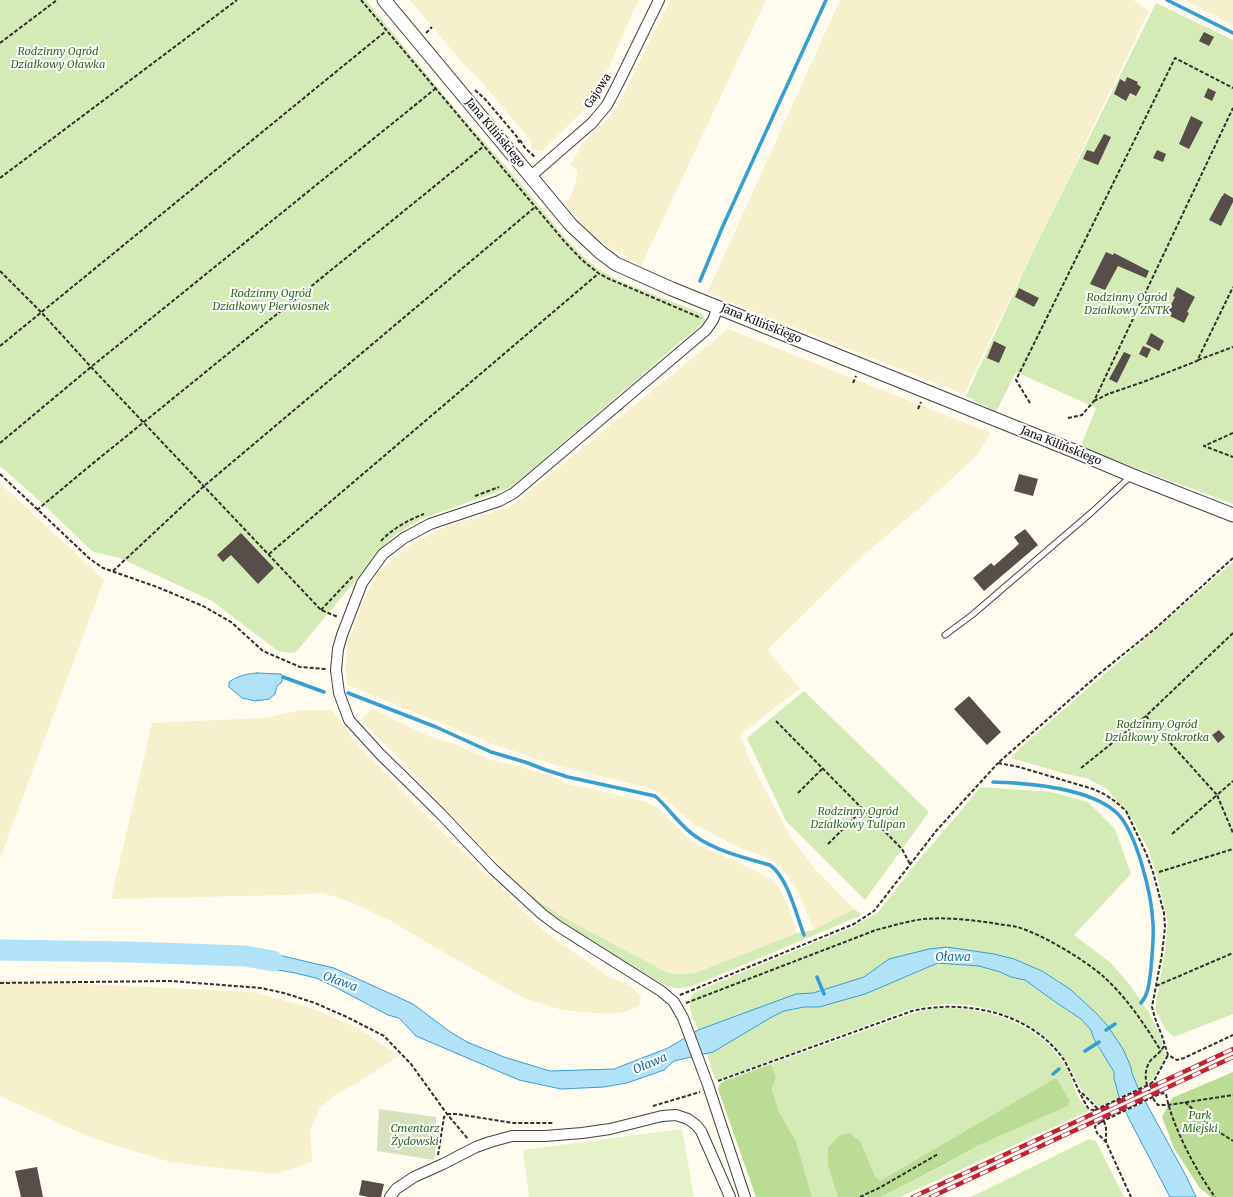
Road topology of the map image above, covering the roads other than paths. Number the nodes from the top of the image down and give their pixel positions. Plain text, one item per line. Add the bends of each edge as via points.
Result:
1 (384, 0) edge
2 (659, 0) edge
3 (531, 176) junction
4 (718, 307) junction
5 (1131, 475) junction
6 (1233, 514) edge
7 (945, 636) dead end
8 (390, 1197) edge
9 (730, 1197) edge
10 (745, 1197) edge

1 - 3 street, Jana Kilińskiego
2 - 3 street, Gajowa via 607,105 592,123
3 - 4 street, Jana Kilińskiego via 571,225 609,259 649,279
4 - 5 street, Jana Kilińskiego
4 - 10 street via 706,330 514,493 499,501 430,524 391,547 362,583 346,621 338,649 336,670 339,693 349,720 493,869 558,926 661,991 674,1002 684,1018
5 - 6 street, Jana Kilińskiego
5 - 7 lane via 1092,512
8 - 9 street via 396,1189 414,1177 476,1147 512,1136 582,1133 662,1116 682,1116 701,1131

